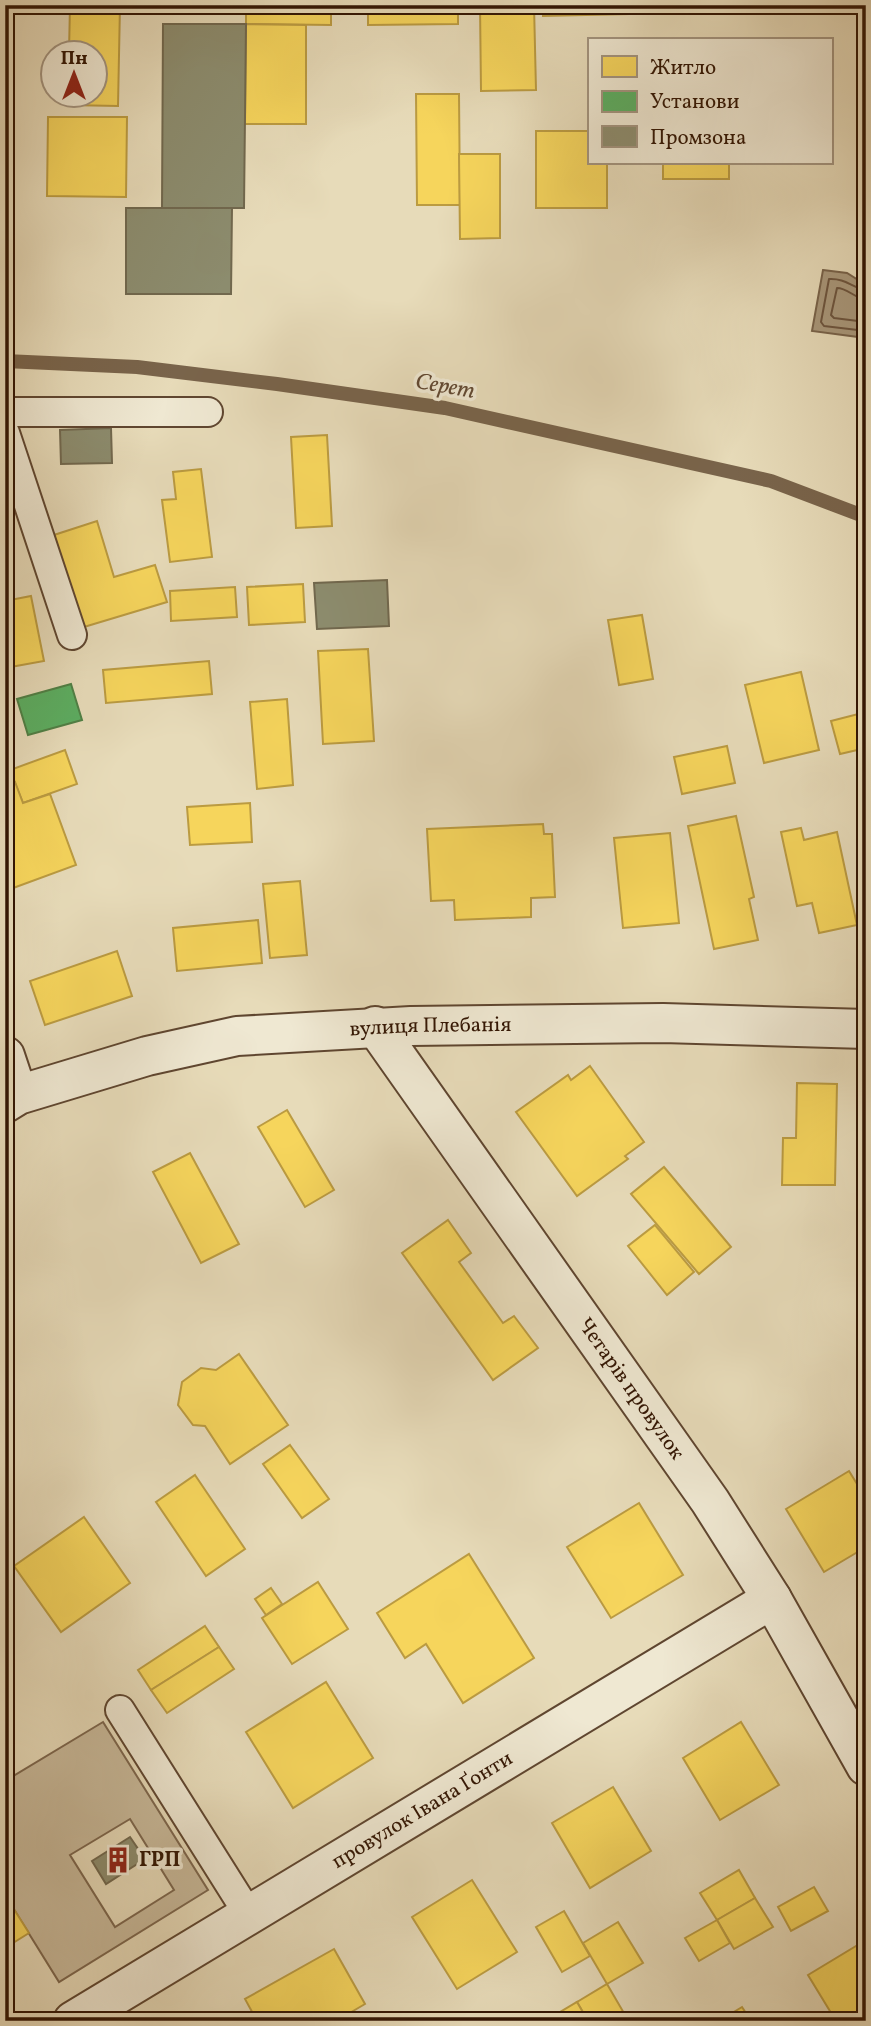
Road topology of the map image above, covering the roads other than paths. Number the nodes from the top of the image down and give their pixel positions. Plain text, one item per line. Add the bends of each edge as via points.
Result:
1 (5, 412) edge
2 (208, 412) dead end
3 (5, 433) edge
4 (72, 635) dead end
5 (375, 1026) junction
6 (866, 1029) edge
7 (5, 1056) edge
8 (12, 1099) edge
9 (772, 1600) junction
10 (120, 1710) dead end
11 (866, 1766) edge
12 (249, 1915) junction
13 (73, 2021) edge

1 - 2 lane
3 - 4 lane
5 - 6 street, вулиця Плебанія via 663,1023
5 - 8 street, вулиця Плебанія via 237,1036 147,1056
5 - 9 street, Четарів провулок via 710,1501
7 - 8 street
9 - 11 street, Четарів провулок
9 - 12 street, провулок Івана Ґонти
10 - 12 lane
12 - 13 street, провулок Івана Ґонти

